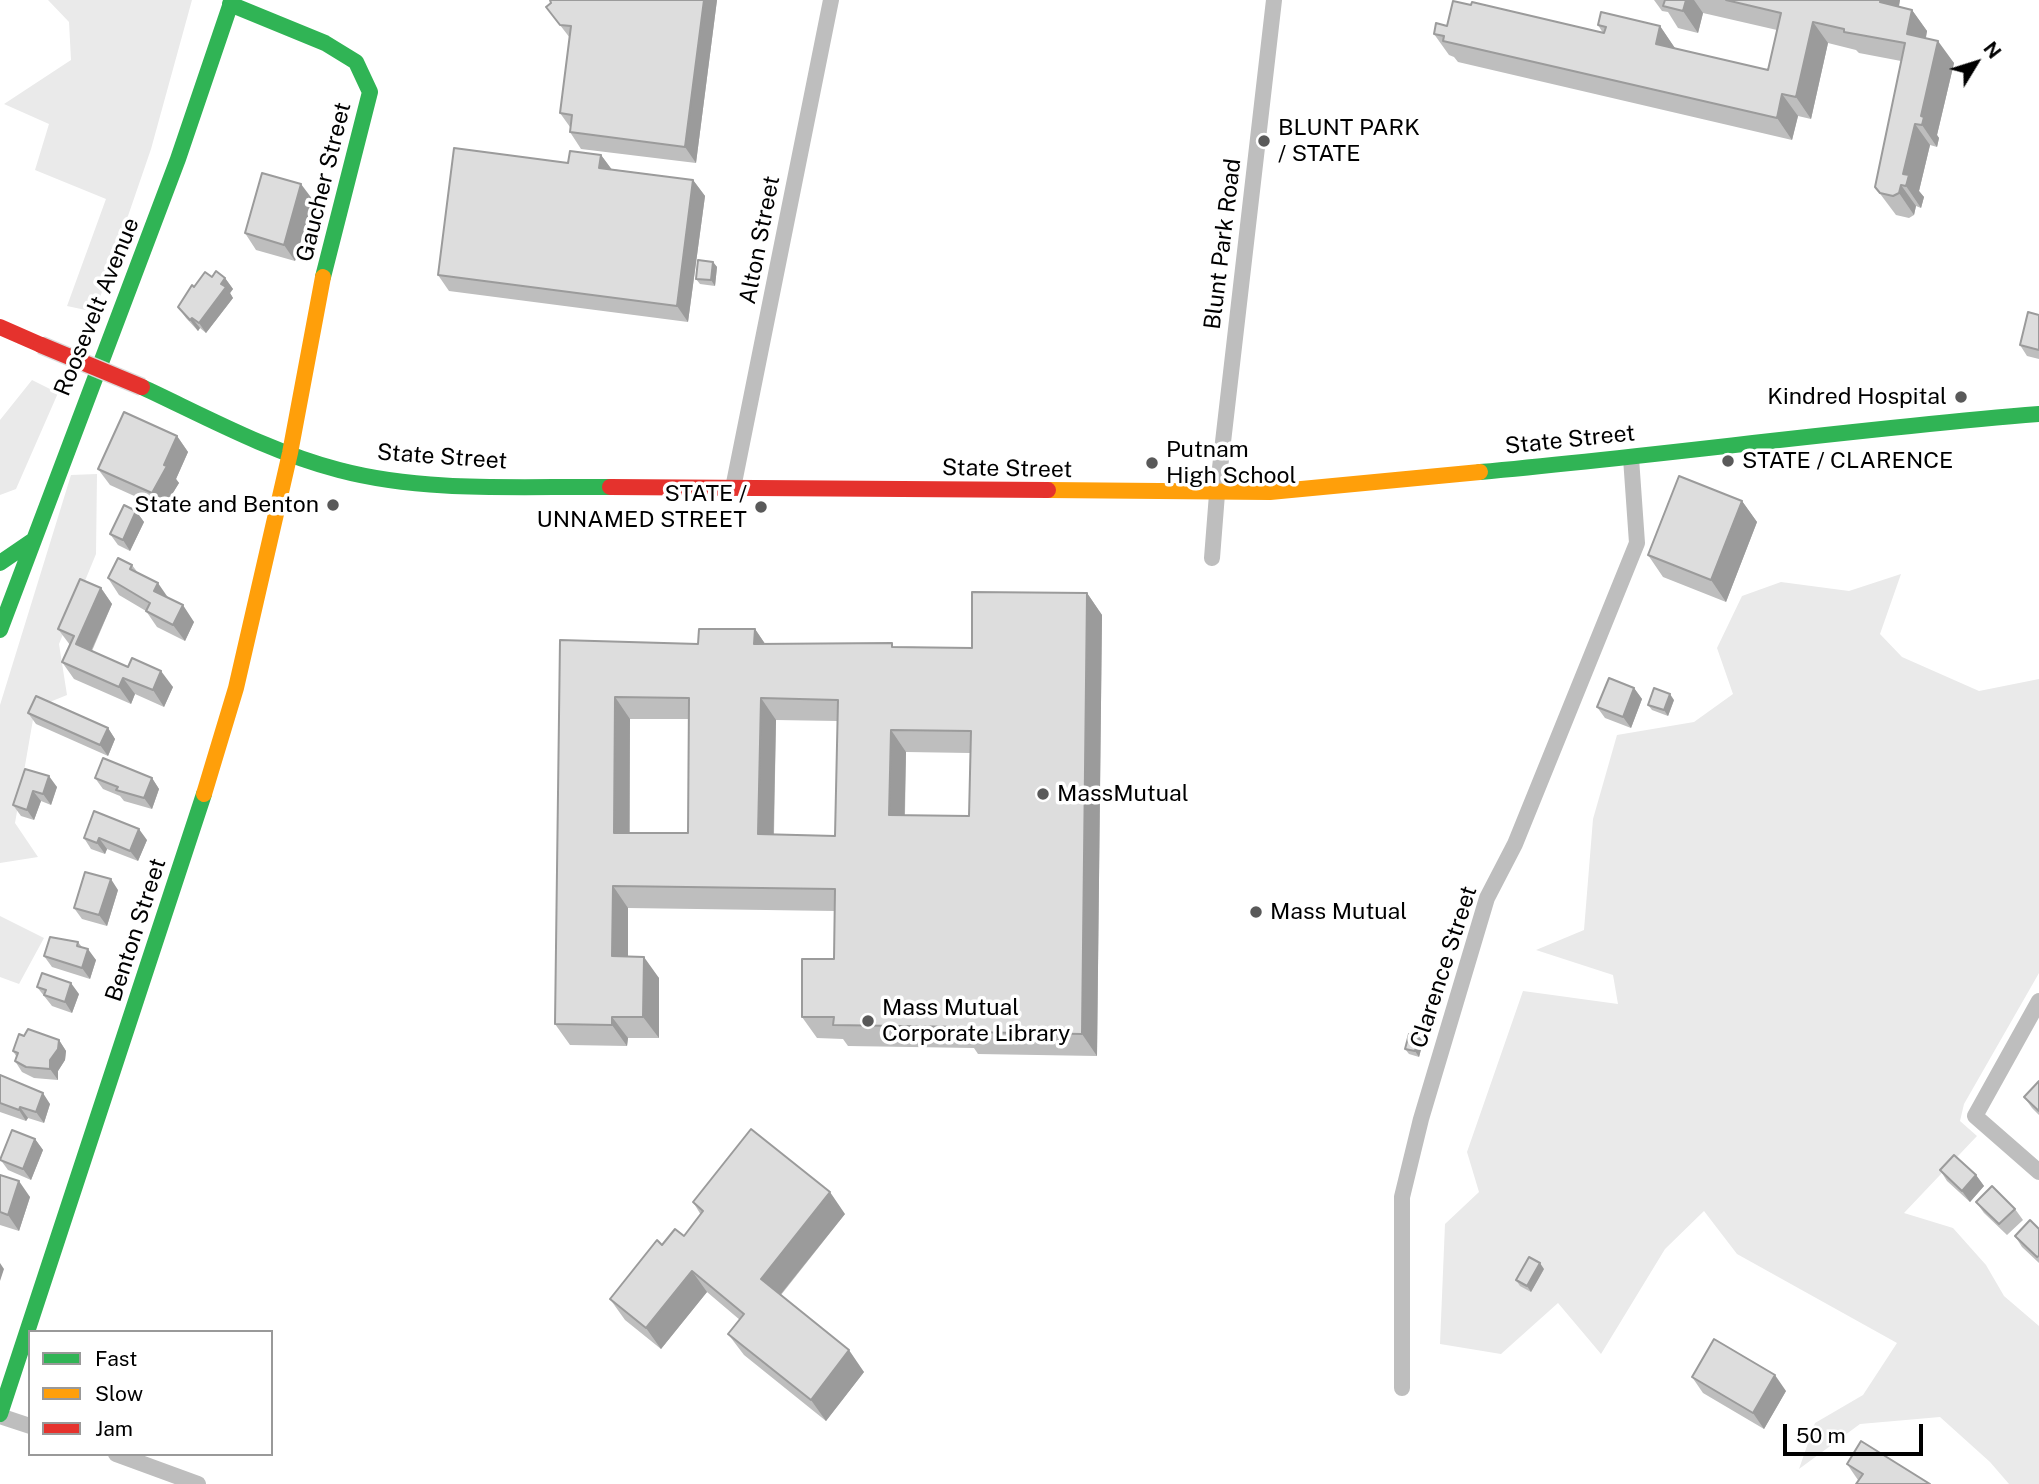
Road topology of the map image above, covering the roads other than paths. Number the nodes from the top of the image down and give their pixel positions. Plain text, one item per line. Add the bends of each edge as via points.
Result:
1 (831, 0) edge
2 (1275, 0) edge
3 (231, 2) edge
4 (0, 327) edge
5 (2039, 414) edge
6 (290, 453) junction
7 (1631, 458) junction
8 (733, 488) junction
9 (1217, 494) junction
10 (32, 541) junction
11 (1212, 558) dead end
12 (0, 563) edge
13 (0, 630) edge
14 (2039, 1001) edge
15 (2039, 1172) edge
16 (28, 1330) edge
17 (28, 1330) edge
18 (1402, 1388) dead end
19 (0, 1415) edge
20 (28, 1425) edge
21 (121, 1456) edge
22 (198, 1484) edge

1 - 8 street, Alton Street
2 - 9 street, Blunt Park Road
3 - 6 main road, Gaucher Street via 325,43 356,62 370,92 322,282
3 - 10 main road, Roosevelt Avenue via 176,168
4 - 6 main road, State Street, bridge
5 - 7 main road, State Street via 1724,444
6 - 8 main road, State Street via 339,470 430,483
6 - 17 main road, Benton Street via 236,688
7 - 9 main road, State Street via 1281,492
7 - 18 street, Clarence Street via 1637,543 1515,844 1487,898 1415,1142 1402,1197
8 - 9 main road, State Street
9 - 11 street, Blunt Park Road
10 - 12 main road
10 - 13 main road, Roosevelt Avenue
14 - 15 street via 1975,1116
16 - 19 main road, Benton Street
19 - 20 street
21 - 22 street

